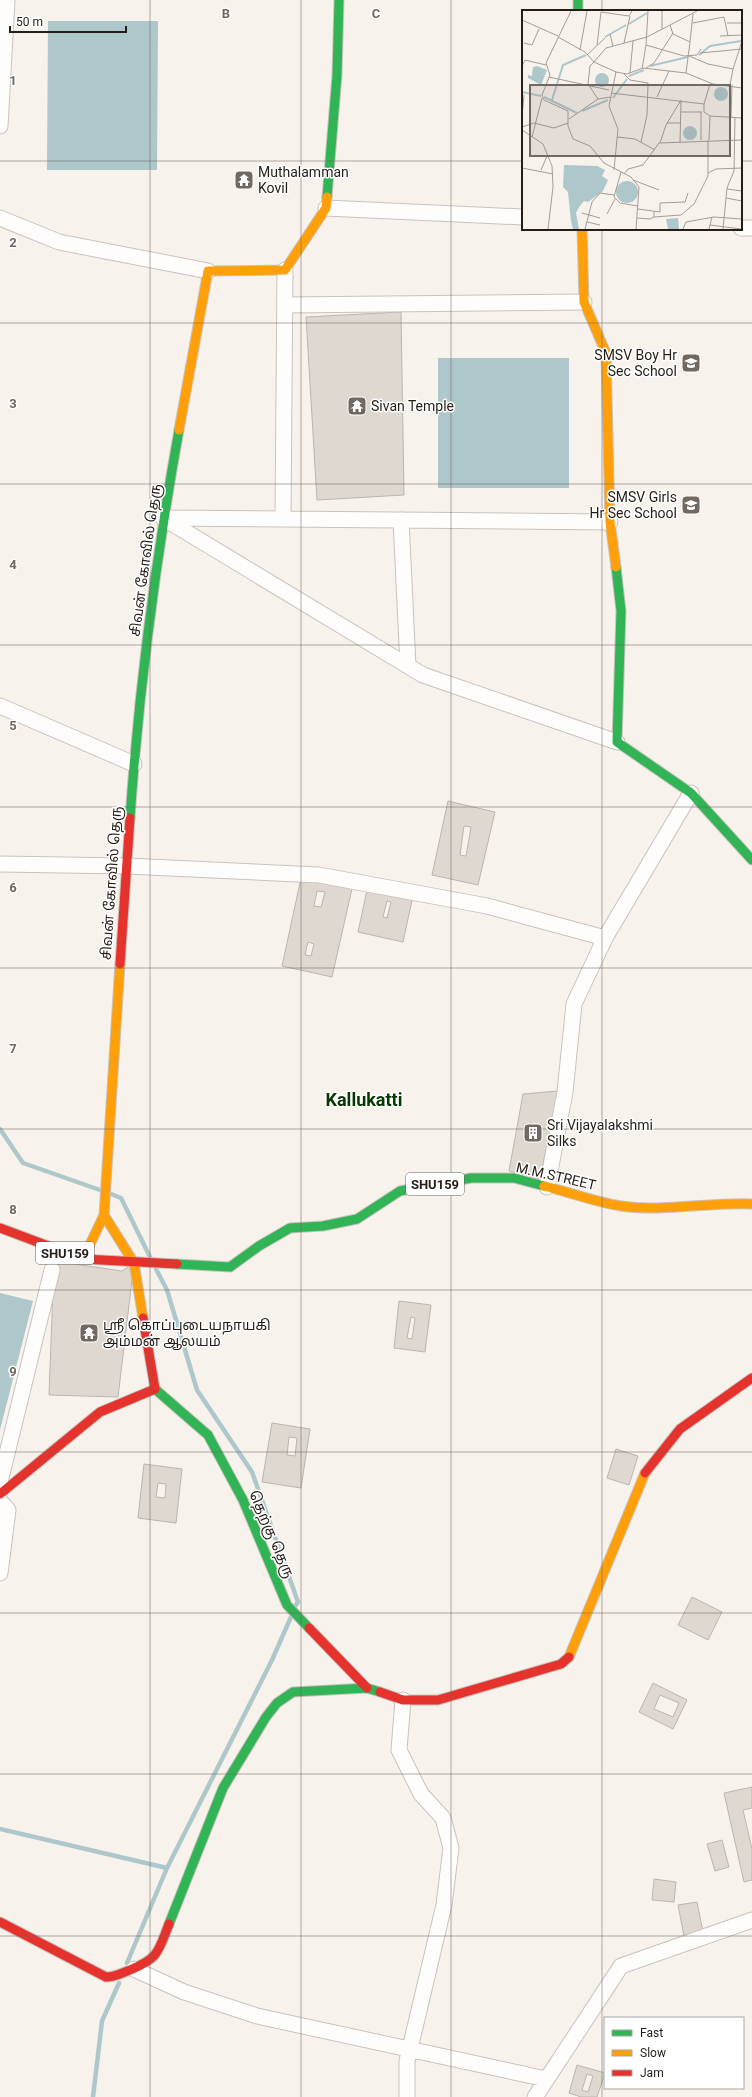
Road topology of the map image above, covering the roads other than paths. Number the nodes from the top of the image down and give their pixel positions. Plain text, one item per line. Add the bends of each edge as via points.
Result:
1 (6, 0) edge
2 (339, 0) edge
3 (0, 3) edge
4 (0, 126) edge
5 (326, 208) junction
6 (0, 218) edge
7 (522, 218) edge
8 (582, 230) edge
9 (284, 270) junction
10 (208, 271) junction
11 (584, 302) junction
12 (284, 305) junction
13 (163, 518) junction
14 (283, 519) junction
15 (401, 520) junction
16 (610, 522) junction
17 (408, 666) junction
18 (0, 706) edge
19 (617, 742) junction
20 (134, 764) junction
21 (691, 793) junction
22 (752, 860) edge
23 (0, 864) edge
24 (127, 866) junction
25 (605, 938) junction
26 (547, 1187) junction
27 (752, 1204) edge
28 (104, 1215) junction
29 (0, 1228) edge
30 (83, 1259) junction
31 (134, 1263) junction
32 (52, 1270) dead end
33 (752, 1378) edge
34 (156, 1389) junction
35 (0, 1482) edge
36 (0, 1494) edge
37 (0, 1500) edge
38 (0, 1573) edge
39 (367, 1688) junction
40 (403, 1700) junction
41 (0, 1922) edge
42 (752, 1922) edge
43 (134, 1969) junction
44 (410, 2051) junction
45 (546, 2079) junction
46 (407, 2097) edge
47 (535, 2097) edge

1 - 3 street
1 - 4 street
2 - 5 main road via 337,75
5 - 7 street
5 - 9 main road
6 - 10 street via 59,242
8 - 11 main road
9 - 10 main road
9 - 12 street
10 - 13 main road, சிவன் கோவில் தெரு
11 - 12 street
11 - 16 main road via 606,353
12 - 14 street
13 - 14 street
13 - 17 street
13 - 20 main road, சிவன் கோவில் தெரு
14 - 15 street
15 - 16 street
15 - 17 street
16 - 19 main road via 621,611
17 - 19 street via 423,675
18 - 20 street
19 - 21 main road
20 - 24 main road, சிவன் கோவில் தெரு
21 - 22 main road
21 - 25 street
23 - 24 street
24 - 25 street via 318,875 487,906
24 - 28 main road, சிவன் கோவில் தெரு
25 - 26 street via 574,1004 565,1092
26 - 27 main road, M.M.STREET / SHU159 via 621,1206
26 - 31 main road, M.M.STREET / SHU159 via 514,1178 471,1178 436,1184 400,1192 357,1219 323,1226 290,1228 230,1267
28 - 30 main road
28 - 31 main road
29 - 30 main road, SHU159
30 - 31 main road, SHU159
31 - 34 main road
32 - 35 street
33 - 40 main road via 680,1429 647,1469 571,1655 561,1664 438,1700
34 - 36 main road via 100,1412
34 - 39 main road, தெற்கு தெரு via 208,1435 243,1500 287,1605
37 - 38 street via 8,1510
39 - 40 main road
39 - 43 main road via 293,1692 277,1703 223,1788 159,1950 149,1962
40 - 44 street via 398,1750 421,1794 443,1818 451,1848 444,1905
41 - 43 main road via 106,1977
42 - 45 street via 621,1966
43 - 44 street via 184,1992 257,2016
44 - 45 street
44 - 46 street via 407,2061
45 - 47 street

